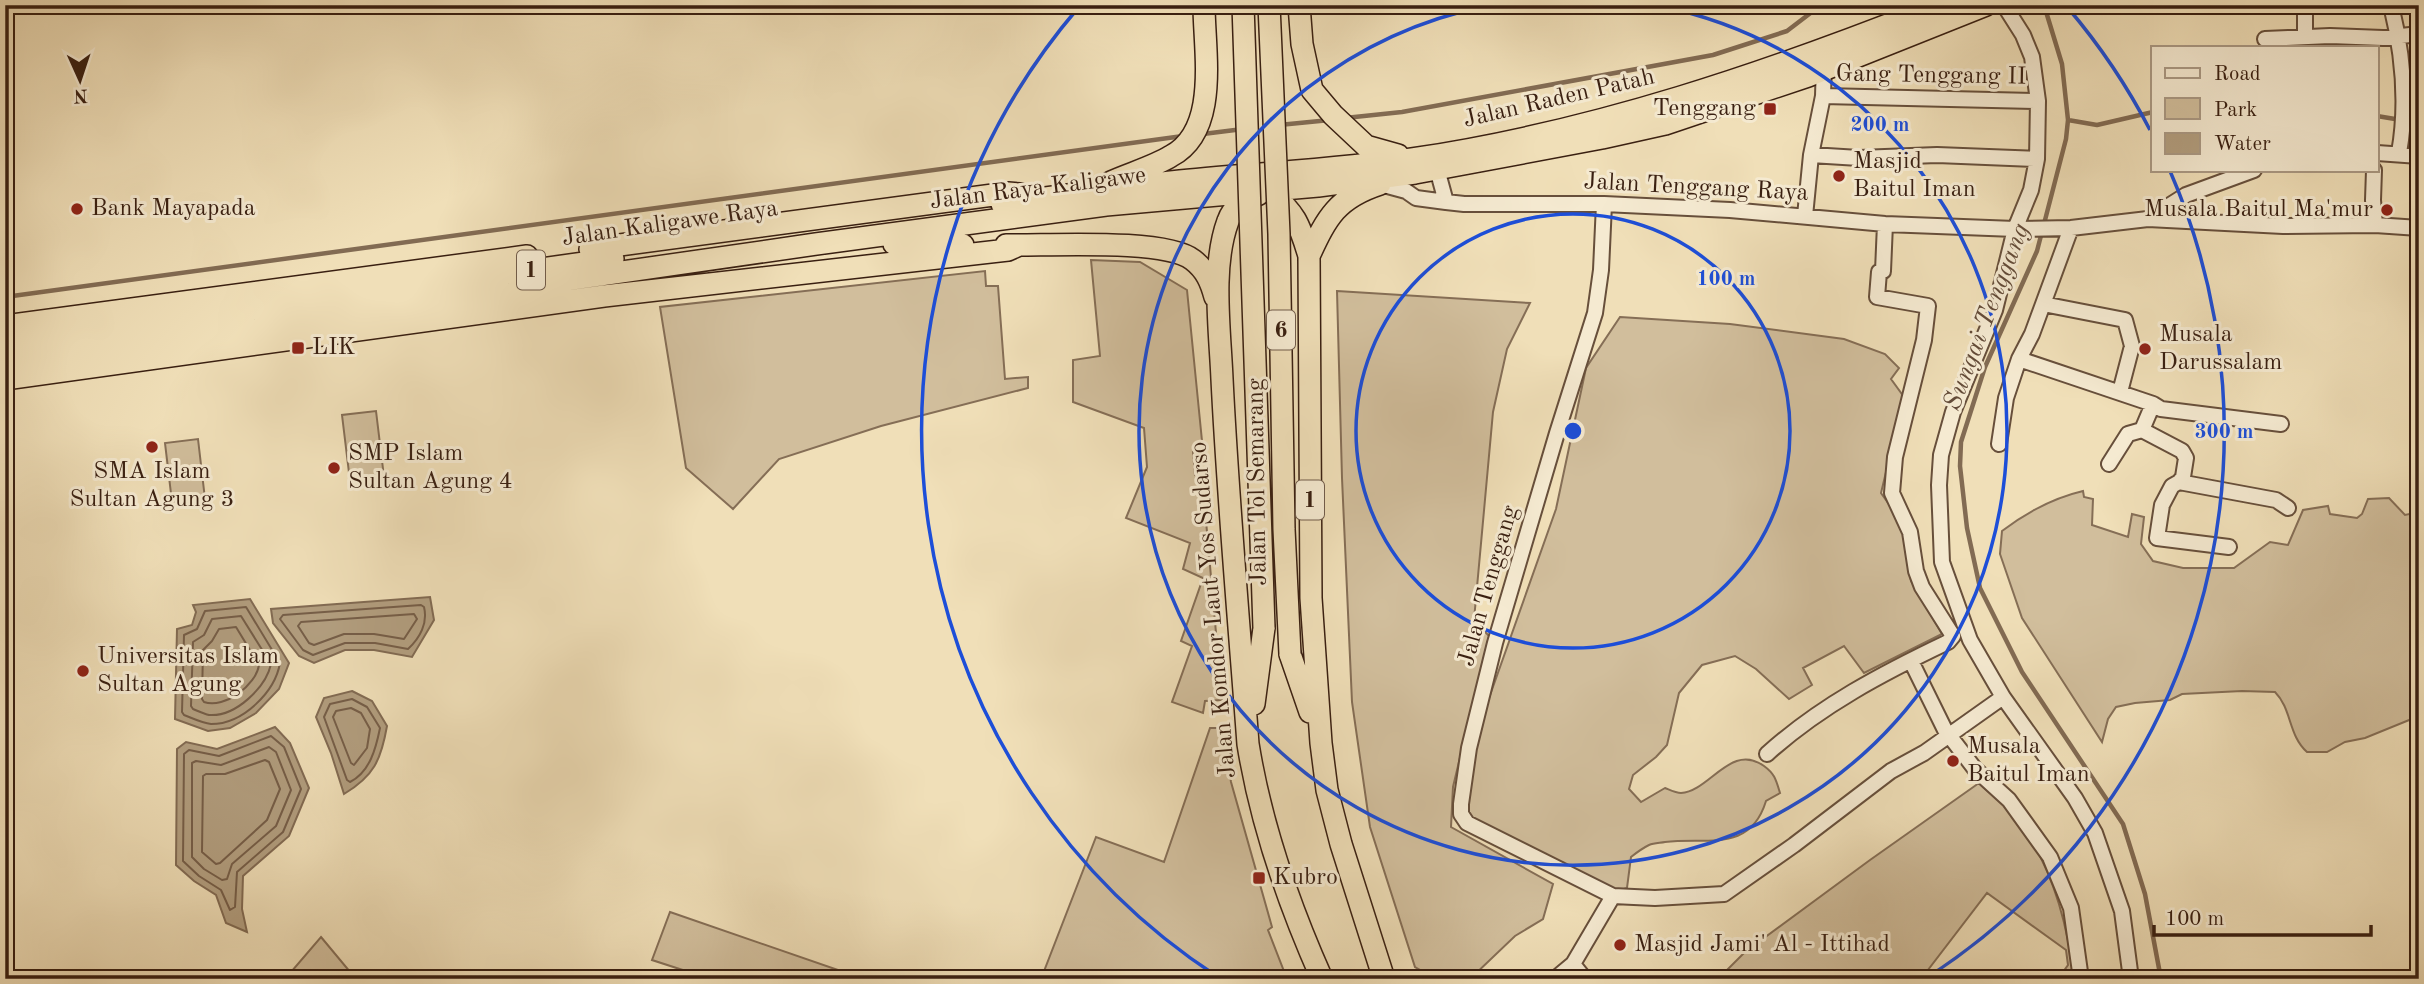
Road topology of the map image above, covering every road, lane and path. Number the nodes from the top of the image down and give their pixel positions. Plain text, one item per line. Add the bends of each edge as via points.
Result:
1 (1204, 5) edge
2 (1243, 5) edge
3 (1269, 5) edge
4 (1299, 5) edge
5 (1938, 5) edge
6 (1986, 5) edge
7 (2004, 5) edge
8 (2305, 5) edge
9 (2391, 5) edge
10 (2419, 34) edge
11 (2305, 36) junction
12 (2399, 37) junction
13 (2265, 38) dead end
14 (1824, 60) junction
15 (1823, 96) junction
16 (2038, 101) junction
17 (2378, 153) edge
18 (2399, 153) junction
19 (1811, 155) junction
20 (2419, 156) edge
21 (2037, 159) junction
22 (1413, 166) junction
23 (1330, 167) junction
24 (1437, 169) junction
25 (2249, 172) edge
26 (2374, 172) edge
27 (1177, 181) junction
28 (1380, 184) junction
29 (1268, 189) junction
30 (1092, 191) junction
31 (1056, 197) junction
32 (1446, 202) junction
33 (1604, 204) junction
34 (1805, 216) junction
35 (2148, 219) junction
36 (1885, 224) junction
37 (2375, 225) junction
38 (2067, 228) junction
39 (2419, 228) edge
40 (2018, 229) junction
41 (816, 244) junction
42 (1019, 246) junction
43 (1309, 256) junction
44 (2043, 304) junction
45 (1219, 309) junction
46 (5, 326) edge
47 (5, 343) edge
48 (2019, 359) junction
49 (5, 361) edge
50 (5, 379) edge
51 (2120, 392) junction
52 (2153, 404) junction
53 (2281, 424) dead end
54 (2142, 430) junction
55 (1999, 444) dead end
56 (2109, 464) dead end
57 (2179, 482) junction
58 (2288, 508) dead end
59 (2229, 547) dead end
60 (1911, 661) junction
61 (2003, 697) junction
62 (1950, 735) junction
63 (1321, 743) junction
64 (1248, 744) junction
65 (1767, 754) dead end
66 (1613, 896) junction
67 (1573, 964) junction
68 (1322, 979) edge
69 (1384, 979) edge
70 (1555, 979) edge
71 (1585, 979) edge
72 (2081, 979) edge
73 (2131, 979) edge

1 - 30 highway via 1206,104 1187,145
2 - 64 highway, Jalan Tol Semarang / 6, bridge via 1264,628
3 - 63 highway, Jalan Tol Semarang / 6, bridge via 1290,654
4 - 22 highway via 1312,90 1366,146
5 - 14 highway, Jalan Raden Patah
6 - 14 highway, Jalan Raden Patah
7 - 16 street via 2031,52
8 - 11 street
9 - 12 street
10 - 12 street
11 - 12 street
11 - 13 street
12 - 18 street via 2404,116
14 - 15 street
14 - 22 highway, Jalan Raden Patah via 1600,122
14 - 24 highway, Jalan Raden Patah via 1665,124
15 - 16 street, Gang Tenggang II
15 - 19 street
16 - 21 street
17 - 18 street
18 - 20 street
19 - 21 street
19 - 34 street
21 - 40 street
22 - 23 highway, Jalan Raden Patah
22 - 24 highway, Jalan Raden Patah
22 - 28 highway
22 - 29 highway, Jalan Raden Patah
23 - 27 highway, Jalan Raden Patah
23 - 29 highway
24 - 32 street
25 - 35 street via 2186,195
26 - 37 street
27 - 29 highway, 1
27 - 30 highway, Jalan Kaligawe Raya / 1
28 - 32 street, Jalan Tenggang Raya via 1416,198
28 - 43 highway via 1343,201 1324,223
29 - 41 highway, Jalan Raya Kaligawe via 1106,205
29 - 43 highway, 1 via 1291,210
29 - 45 highway via 1239,204 1229,218 1220,249
30 - 31 highway, Jalan Kaligawe Raya / 1
31 - 46 highway via 995,194
31 - 47 highway, Jalan Kaligawe Raya / 1
32 - 33 street, Jalan Tenggang Raya
33 - 34 street, Jalan Tenggang Raya
33 - 66 street, Jalan Tenggang via 1595,313 1495,643 1469,748 1461,814 1467,823
34 - 36 street, Jalan Tenggang Raya
35 - 37 street
35 - 38 street
36 - 40 street, Jalan Tenggang Raya
36 - 60 street via 1884,271 1880,272 1877,297 1928,306 1895,457 1892,493 1910,532 1922,587 1953,636
37 - 39 street
38 - 40 street, Jalan Tenggang Raya
38 - 44 street
40 - 61 street via 1995,310 1951,419 1939,474 1944,571 1967,634
41 - 42 highway, 1
41 - 49 highway, Jalan Kaligawe Raya / 1
42 - 45 highway, 1 via 1147,247 1182,254 1208,275
42 - 50 highway via 604,296
43 - 63 highway, 1 via 1311,598
44 - 48 street
44 - 51 street via 2126,322 2132,346
45 - 64 highway, Jalan Komdor Laut Yos Sudarso / 1
48 - 51 street
48 - 55 street via 2006,398
51 - 52 street
52 - 53 street via 2161,409
52 - 54 street
54 - 56 street via 2128,434
54 - 57 street via 2185,454
57 - 58 street via 2276,500
57 - 59 street via 2162,505 2157,538
60 - 62 street
60 - 65 street via 1874,677 1822,710
61 - 62 street
61 - 73 street via 2095,833 2122,911
62 - 66 street via 1891,771 1724,894
62 - 72 street via 1975,769 2009,800 2050,857 2071,908
63 - 69 highway, 1 via 1341,844
64 - 68 highway, Jalan Komdor Laut Yos Sudarso / 1 via 1274,850
66 - 67 street
67 - 70 street
67 - 71 street

